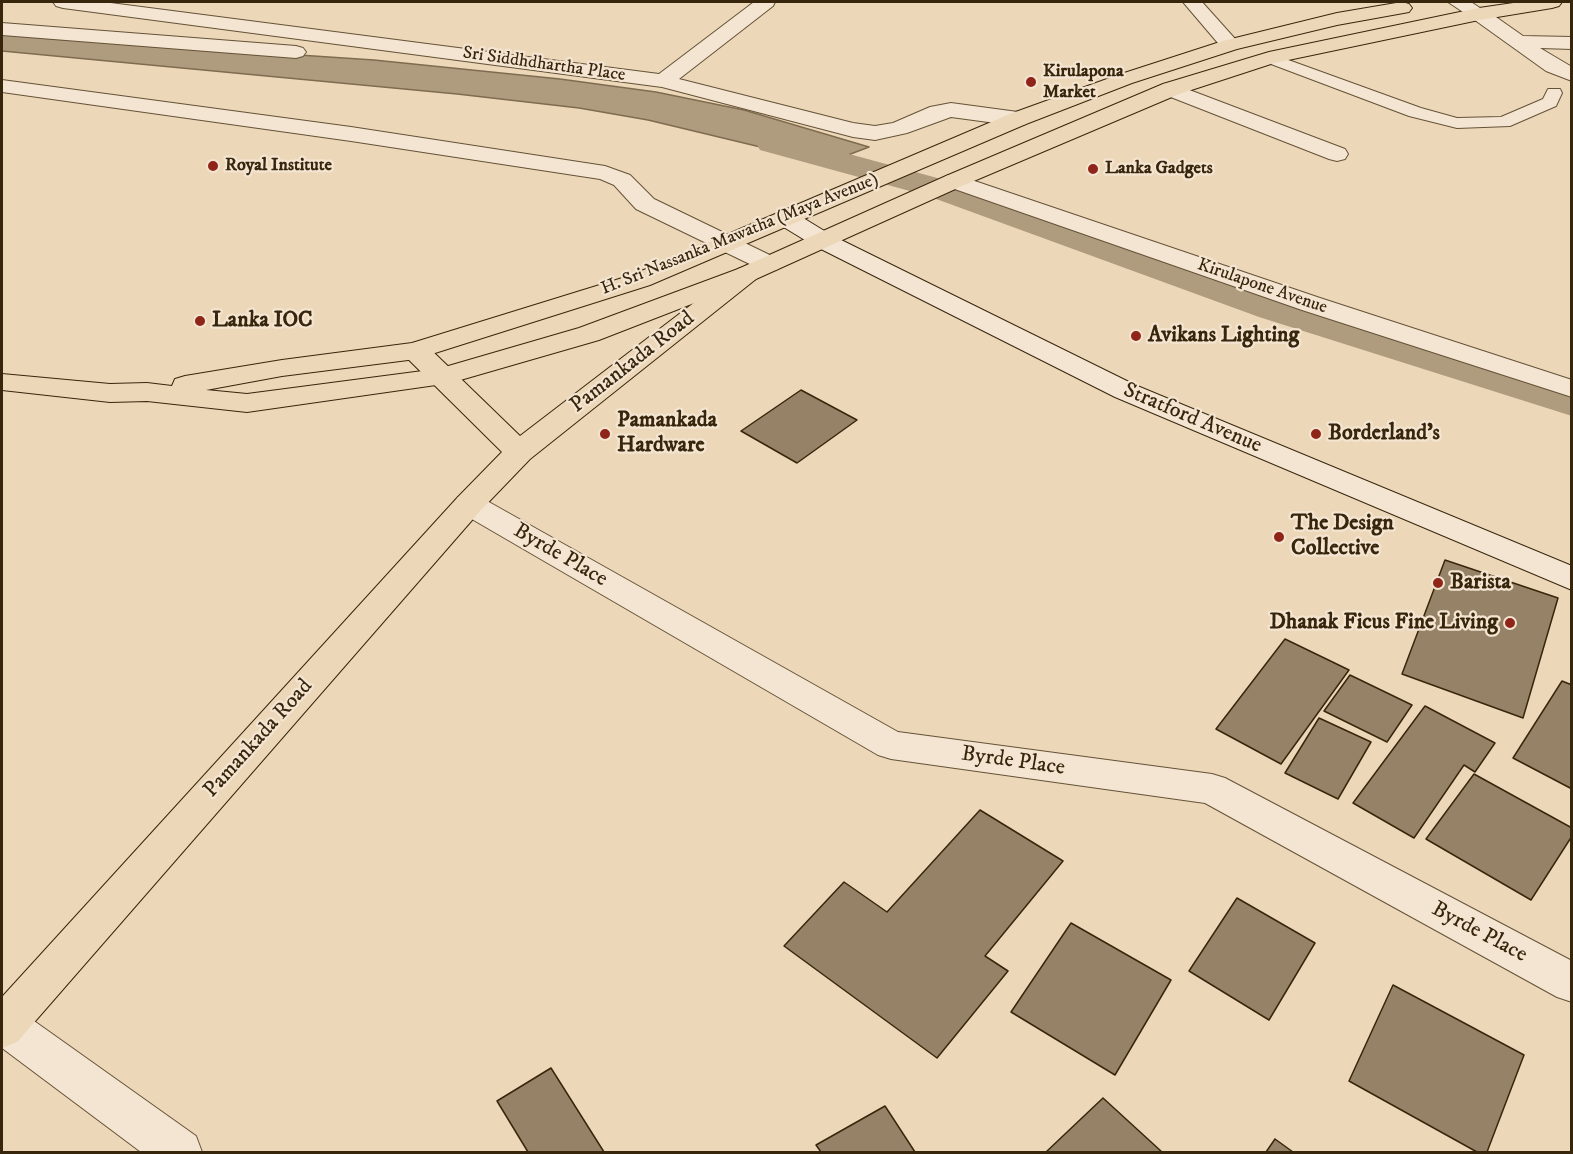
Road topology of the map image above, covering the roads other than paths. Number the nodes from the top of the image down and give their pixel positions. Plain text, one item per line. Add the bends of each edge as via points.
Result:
1 (63, 2) edge
2 (766, 2) edge
3 (1192, 2) edge
4 (1458, 2) edge
5 (1552, 2) edge
6 (1422, 5) dead end
7 (230, 8) dead end
8 (1479, 14) junction
9 (212, 21) junction
10 (2, 29) edge
11 (320, 36) junction
12 (1516, 42) junction
13 (1572, 43) edge
14 (1230, 45) junction
15 (1269, 58) junction
16 (1572, 75) edge
17 (663, 81) junction
18 (2, 86) edge
19 (1172, 88) junction
20 (1554, 93) dead end
21 (1018, 119) junction
22 (1336, 154) dead end
23 (954, 181) junction
24 (786, 218) junction
25 (822, 240) junction
26 (727, 242) junction
27 (758, 269) junction
28 (416, 351) junction
29 (440, 377) junction
30 (2, 382) edge
31 (1572, 389) edge
32 (147, 392) junction
33 (519, 452) junction
34 (469, 504) junction
35 (1572, 579) edge
36 (1572, 983) edge
37 (3, 1027) edge
38 (179, 1152) edge

1 - 9 street, Sri Siddhdhartha Place
2 - 17 street
3 - 14 street
4 - 8 street
5 - 8 main road, H. Sri Nassanka Mawatha (Maya Avenue)
6 - 14 main road, H. Sri Nassanka Mawatha (Maya Avenue) via 1337,19
7 - 9 street
8 - 12 street
8 - 15 main road, H. Sri Nassanka Mawatha (Maya Avenue)
9 - 11 street, Sri Siddhdhartha Place
10 - 11 street via 294,52 309,48
11 - 17 street, Sri Siddhdhartha Place
12 - 13 street
12 - 16 street
14 - 21 main road, H. Sri Nassanka Mawatha (Maya Avenue)
15 - 19 main road, H. Sri Nassanka Mawatha (Maya Avenue)
15 - 20 lane via 1415,112 1457,123 1504,122 1550,102
17 - 21 street, Sri Siddhdhartha Place via 875,133 951,110
18 - 26 street via 604,173 622,180 645,204
19 - 22 street
19 - 23 main road, H. Sri Nassanka Mawatha (Maya Avenue)
21 - 24 main road, H. Sri Nassanka Mawatha (Maya Avenue)
23 - 25 main road, H. Sri Nassanka Mawatha (Maya Avenue)
23 - 31 street, Kirulapone Avenue
24 - 25 street, Stratford Avenue
24 - 26 main road, H. Sri Nassanka Mawatha (Maya Avenue)
25 - 27 main road, H. Sri Nassanka Mawatha (Maya Avenue)
25 - 35 street, Stratford Avenue via 1125,391
26 - 27 street
26 - 28 main road, H. Sri Nassanka Mawatha (Maya Avenue) via 641,280
27 - 29 main road, H. Sri Nassanka Mawatha (Maya Avenue) via 589,334
27 - 33 main road, Pamankada Road
28 - 29 main road
28 - 32 main road, H. Sri Nassanka Mawatha (Maya Avenue) via 282,368
29 - 32 main road, H. Sri Nassanka Mawatha (Maya Avenue) via 247,403
29 - 33 main road
30 - 32 main road, H. Sri Nassanka Mawatha (Maya Avenue) via 110,393
33 - 34 main road, Pamankada Road
34 - 36 street, Byrde Place via 891,745 1212,789
34 - 37 main road, Pamankada Road
37 - 38 street

